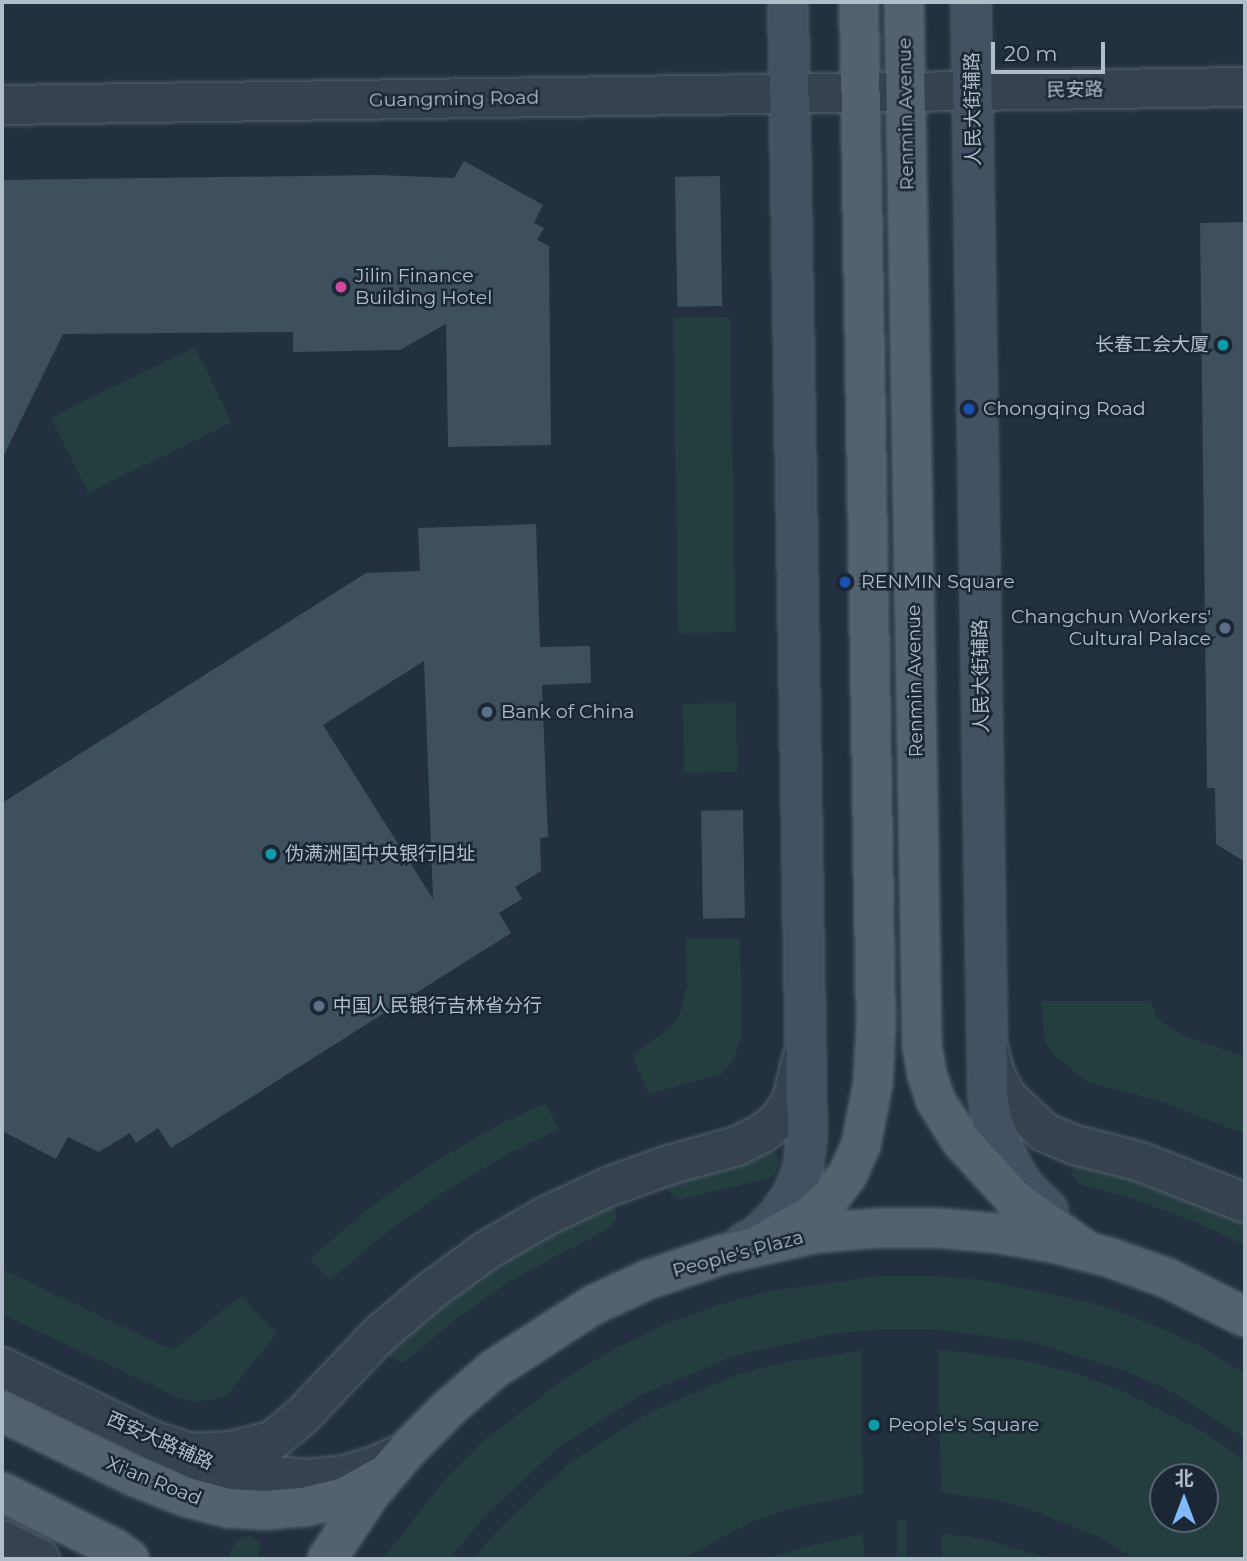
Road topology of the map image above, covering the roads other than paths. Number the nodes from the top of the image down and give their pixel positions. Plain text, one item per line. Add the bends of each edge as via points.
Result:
1 (788, 2) edge
2 (859, 2) edge
3 (904, 2) edge
4 (971, 2) edge
5 (1245, 87) edge
6 (973, 92) junction
7 (860, 93) junction
8 (906, 93) junction
9 (790, 95) junction
10 (2, 105) edge
11 (805, 1031) junction
12 (987, 1032) junction
13 (1245, 1203) edge
14 (742, 1249) junction
15 (1099, 1255) junction
16 (1245, 1317) edge
17 (2, 1367) edge
18 (2, 1412) edge
19 (154, 1441) junction
20 (399, 1460) junction
21 (2, 1492) edge
22 (2, 1540) edge
23 (40, 1559) edge
24 (129, 1559) edge
25 (327, 1559) edge

1 - 9 main road
2 - 7 main road
3 - 8 main road, Renmin Avenue
4 - 6 main road, 人民大街辅路
5 - 6 street, 民安路
6 - 8 street, 民安路
6 - 12 main road, 人民大街辅路
7 - 8 street, Guangming Road
7 - 9 street, Guangming Road
7 - 14 main road via 876,1026 873,1083 861,1145 830,1198 810,1216
8 - 15 main road, Renmin Avenue via 920,998 926,1075 946,1119 988,1174 1016,1201
9 - 10 street, Guangming Road
9 - 11 main road
11 - 14 main road via 807,1138 803,1169 778,1216
11 - 19 street via 801,1072 792,1100 763,1133 737,1146 608,1187 487,1250 380,1334 272,1441 230,1451 191,1453
12 - 13 street via 994,1072 1007,1097 1044,1132 1141,1162
12 - 15 main road, 人民大街辅路 via 988,1096 1006,1156 1024,1187
14 - 15 main road, People's Plaza via 865,1229 937,1228 995,1233
14 - 20 main road, People's Plaza via 647,1280 542,1335 449,1408
15 - 16 main road, People's Plaza via 1167,1278
17 - 19 street, 西安大路辅路
18 - 20 main road, Xi'an Road via 134,1476 228,1508 304,1507 345,1497
19 - 20 street, 西安大路辅路 via 234,1472 307,1479 345,1475
20 - 25 main road, People's Plaza
21 - 24 main road
22 - 23 street

